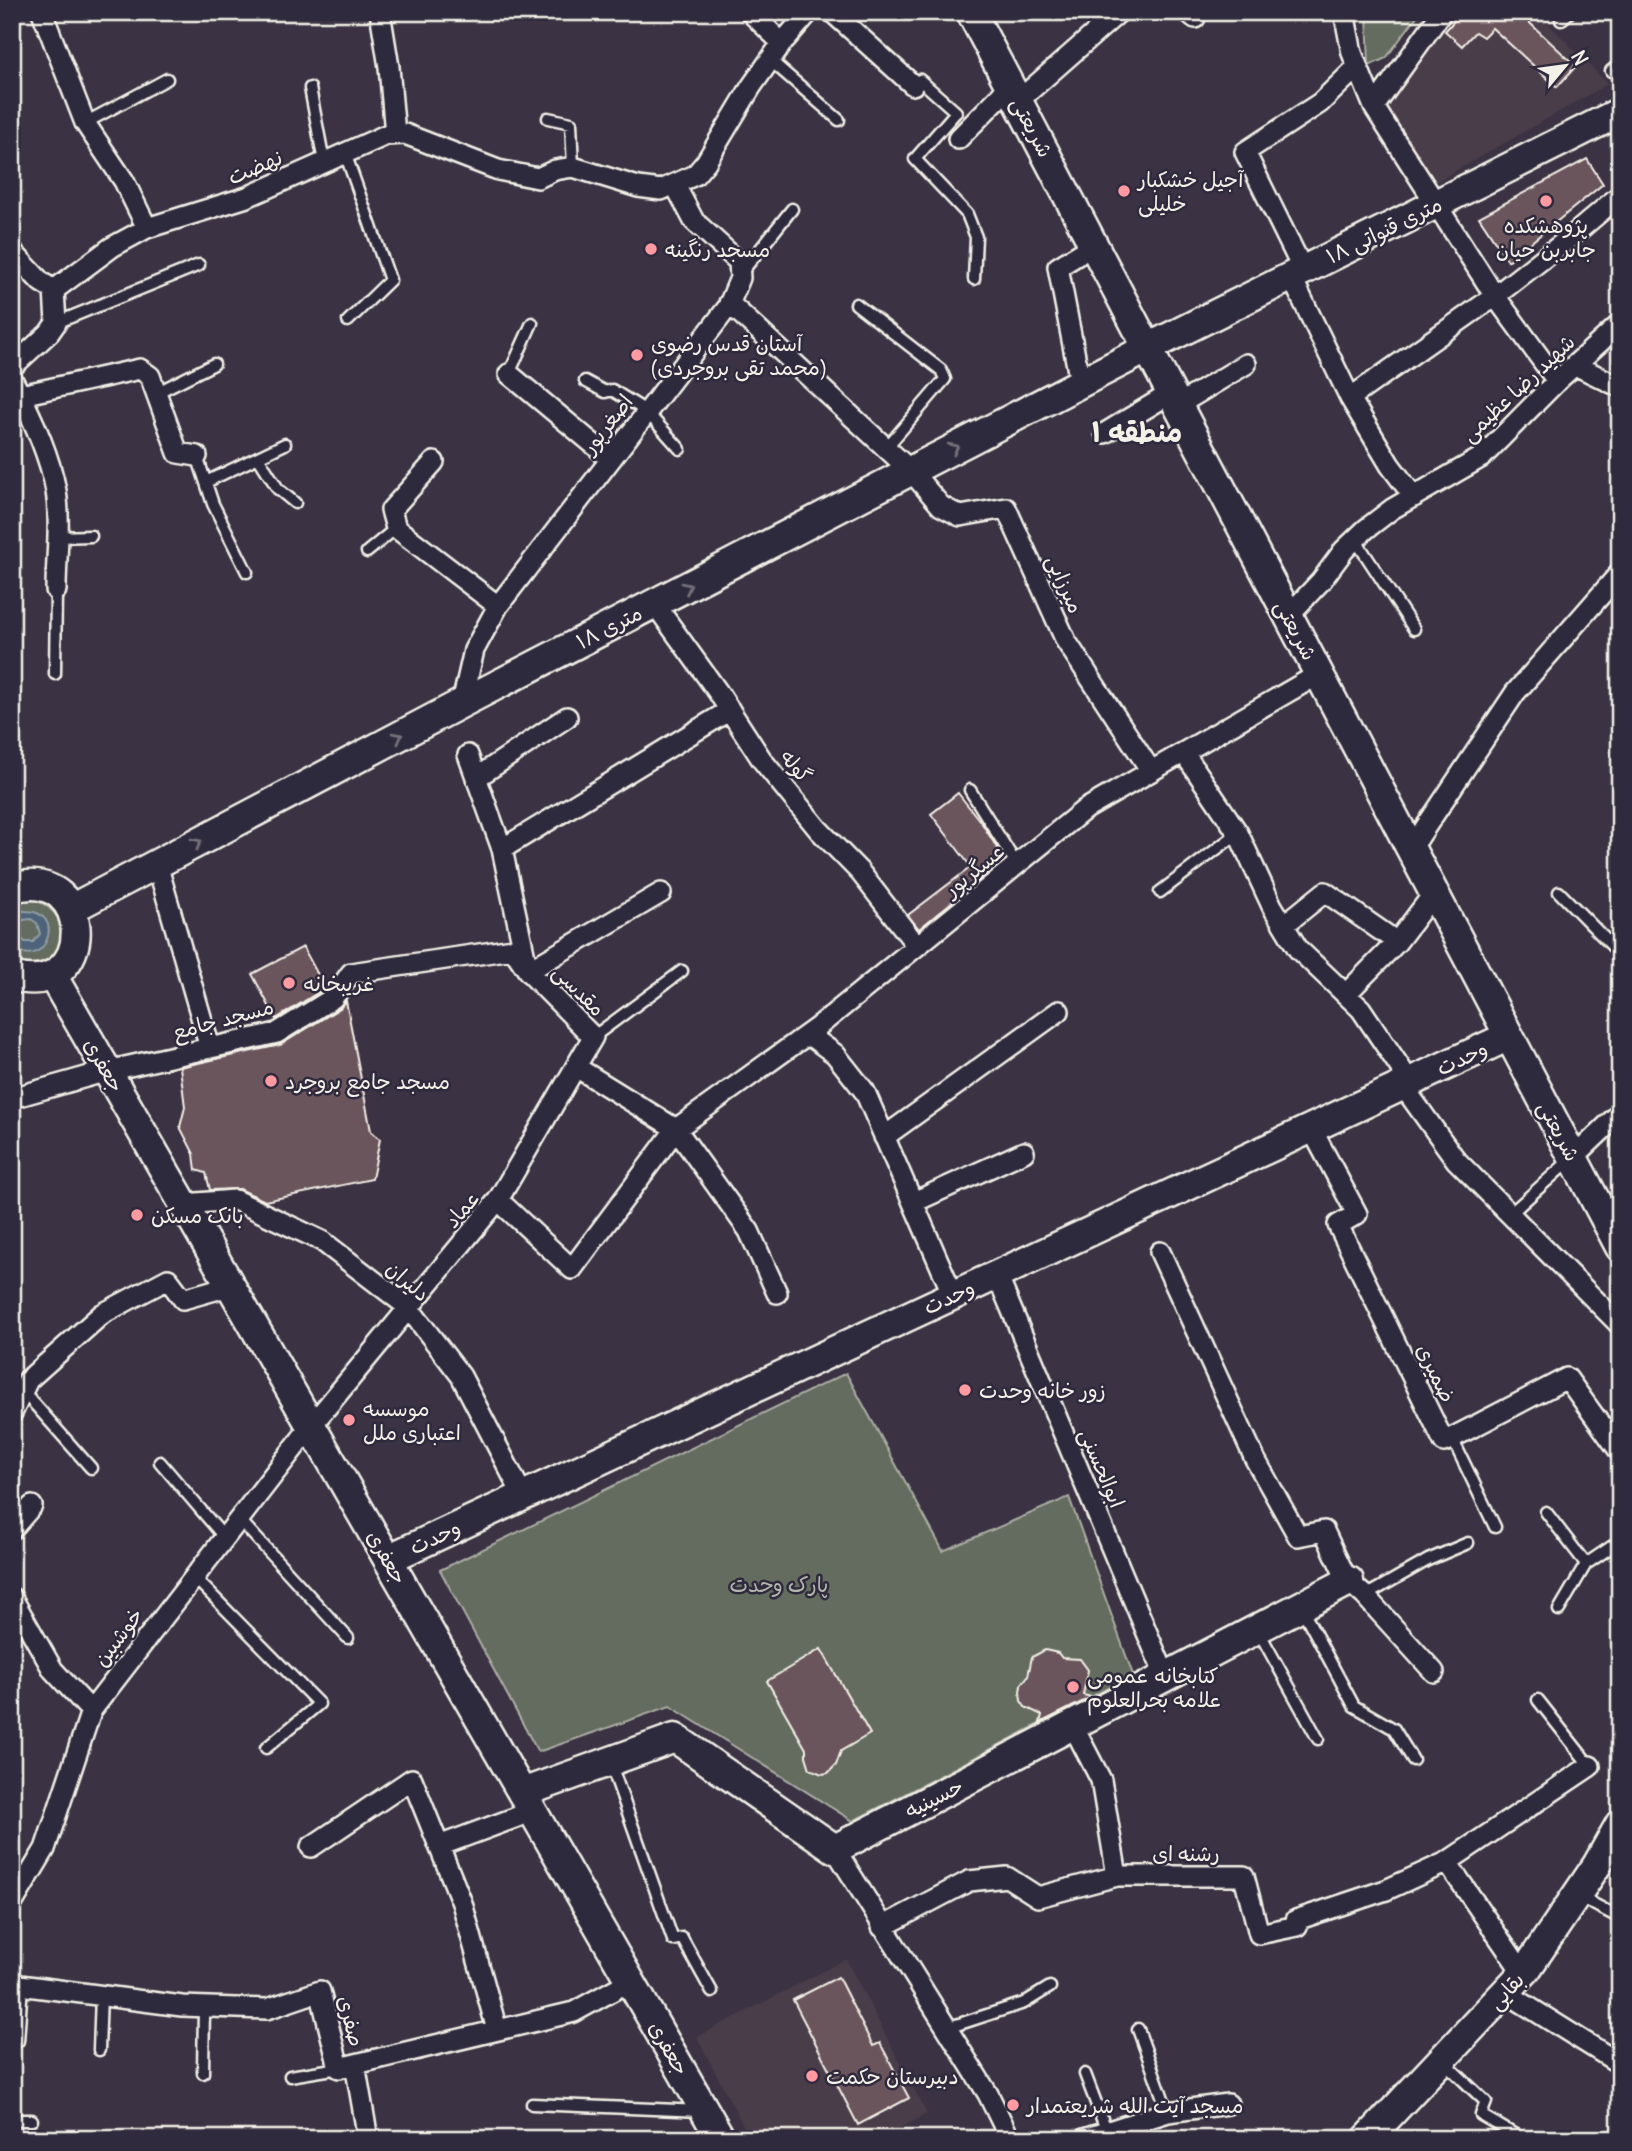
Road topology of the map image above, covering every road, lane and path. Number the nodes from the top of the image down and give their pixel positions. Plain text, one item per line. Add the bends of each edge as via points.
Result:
1 (43, 12) edge
2 (380, 12) edge
3 (750, 12) edge
4 (809, 12) edge
5 (832, 12) edge
6 (971, 12) edge
7 (1119, 12) edge
8 (1344, 12) edge
9 (1442, 12) edge
10 (1570, 12) edge
11 (1561, 20) dead end
12 (782, 43) junction
13 (770, 60) junction
14 (1357, 67) junction
15 (167, 79) dead end
16 (913, 85) joint
17 (310, 88) dead end
18 (1014, 94) junction
19 (1374, 107) junction
20 (1620, 112) edge
21 (548, 118) dead end
22 (839, 121) dead end
23 (85, 123) junction
24 (396, 134) junction
25 (958, 139) dead end
26 (345, 153) junction
27 (324, 162) junction
28 (573, 167) junction
29 (675, 186) junction
30 (1620, 195) edge
31 (1434, 205) junction
32 (792, 209) dead end
33 (147, 228) junction
34 (1094, 245) junction
35 (12, 251) edge
36 (199, 265) dead end
37 (1297, 273) junction
38 (740, 275) junction
39 (974, 279) dead end
40 (54, 290) junction
41 (1495, 296) junction
42 (729, 303) junction
43 (856, 304) dead end
44 (348, 321) dead end
45 (56, 323) junction
46 (532, 323) dead end
47 (1620, 324) edge
48 (1148, 348) junction
49 (214, 364) dead end
50 (1246, 364) dead end
51 (1575, 365) junction
52 (12, 367) edge
53 (509, 374) joint
54 (585, 381) dead end
55 (1558, 381) junction
56 (1080, 382) junction
57 (16, 387) edge
58 (1620, 387) edge
59 (156, 394) junction
60 (1349, 398) junction
61 (1174, 399) junction
62 (646, 411) junction
63 (1105, 433) dead end
64 (285, 444) dead end
65 (886, 448) junction
66 (680, 449) dead end
67 (197, 456) joint
68 (258, 457) junction
69 (610, 458) junction
70 (434, 462) dead end
71 (911, 471) junction
72 (206, 482) junction
73 (1414, 497) junction
74 (295, 503) dead end
75 (396, 528) junction
76 (91, 536) dead end
77 (56, 537) junction
78 (1355, 539) junction
79 (368, 552) dead end
80 (247, 572) dead end
81 (1618, 578) edge
82 (56, 590) joint
83 (654, 603) junction
84 (498, 606) junction
85 (1289, 616) junction
86 (1414, 629) dead end
87 (55, 674) dead end
88 (1319, 674) junction
89 (462, 703) junction
90 (730, 710) junction
91 (567, 717) dead end
92 (1184, 753) junction
93 (468, 755) dead end
94 (1151, 771) junction
95 (476, 778) junction
96 (971, 789) dead end
97 (1238, 833) junction
98 (502, 849) junction
99 (1411, 849) junction
100 (157, 864) junction
101 (1017, 865) junction
102 (12, 888) edge
103 (1160, 892) dead end
104 (1559, 892) dead end
105 (661, 893) dead end
106 (1434, 893) junction
107 (71, 909) junction
108 (1284, 925) junction
109 (1396, 942) junction
110 (917, 946) junction
111 (1620, 954) edge
112 (528, 971) junction
113 (682, 971) dead end
114 (52, 975) junction
115 (12, 976) edge
116 (1346, 994) junction
117 (1059, 1011) dead end
118 (806, 1036) junction
119 (1509, 1036) junction
120 (593, 1037) junction
121 (210, 1048) junction
122 (576, 1067) junction
123 (107, 1071) junction
124 (1406, 1084) junction
125 (12, 1098) edge
126 (1620, 1113) edge
127 (1311, 1128) junction
128 (676, 1129) junction
129 (884, 1137) junction
130 (1024, 1152) dead end
131 (1573, 1158) junction
132 (498, 1200) junction
133 (914, 1202) junction
134 (184, 1205) junction
135 (1510, 1214) junction
136 (1620, 1247) edge
137 (1160, 1252) dead end
138 (997, 1275) junction
139 (229, 1286) junction
140 (777, 1293) dead end
141 (953, 1295) junction
142 (408, 1307) junction
143 (1620, 1325) edge
144 (19, 1389) edge
145 (12, 1413) edge
146 (312, 1426) junction
147 (1452, 1438) junction
148 (1620, 1452) edge
149 (160, 1462) dead end
150 (92, 1468) dead end
151 (523, 1496) junction
152 (32, 1506) dead end
153 (1546, 1512) dead end
154 (238, 1518) junction
155 (1495, 1527) dead end
156 (12, 1529) edge
157 (223, 1537) junction
158 (1620, 1541) edge
159 (1468, 1543) dead end
160 (388, 1559) junction
161 (1586, 1564) junction
162 (194, 1576) junction
163 (1357, 1589) junction
164 (12, 1598) edge
165 (1301, 1607) junction
166 (1559, 1610) dead end
167 (1257, 1630) junction
168 (348, 1638) dead end
169 (1434, 1672) dead end
170 (1166, 1678) junction
171 (1538, 1700) dead end
172 (91, 1711) junction
173 (1073, 1726) junction
174 (1318, 1739) dead end
175 (266, 1748) dead end
176 (1413, 1760) dead end
177 (610, 1762) junction
178 (1590, 1766) joint
179 (528, 1802) junction
180 (1620, 1824) edge
181 (439, 1846) junction
182 (311, 1847) dead end
183 (835, 1849) junction
184 (1447, 1862) junction
185 (1117, 1876) junction
186 (1576, 1896) junction
187 (12, 1905) edge
188 (1620, 1918) edge
189 (882, 1927) junction
190 (630, 1981) junction
191 (1514, 1983) junction
192 (17, 1984) edge
193 (1050, 1987) dead end
194 (712, 1992) dead end
195 (101, 1996) junction
196 (204, 2007) junction
197 (947, 2028) junction
198 (1138, 2029) dead end
199 (497, 2030) junction
200 (18, 2041) dead end
201 (99, 2050) dead end
202 (1441, 2060) junction
203 (1620, 2064) edge
204 (347, 2066) junction
205 (202, 2073) dead end
206 (1084, 2074) dead end
207 (290, 2076) dead end
208 (532, 2104) dead end
209 (1228, 2104) dead end
210 (706, 2112) junction
211 (1168, 2112) junction
212 (12, 2120) edge
213 (32, 2120) dead end
214 (1107, 2132) junction
215 (368, 2139) edge
216 (721, 2139) edge
217 (1010, 2139) edge
218 (1084, 2139) edge
219 (1367, 2139) edge
220 (1522, 2139) edge

1 - 23 street
2 - 24 street
3 - 12 street
4 - 12 street
5 - 16 street
6 - 18 street, شریعتی
7 - 18 street
8 - 14 street
9 - 19 street
10 - 11 lane
12 - 13 street
13 - 22 lane
13 - 29 street via 706,162 695,175
14 - 19 street
14 - 37 street via 1320,103 1245,152
15 - 23 lane
16 - 39 lane via 920,80 956,112 915,159 967,214 976,237
17 - 27 lane
18 - 25 street
18 - 34 street, شریعتی
19 - 31 street
20 - 31 street, ۱۸ متری قنواتی
21 - 28 lane via 572,123
23 - 33 street via 124,181
24 - 26 street, نهضت
24 - 28 street via 498,170 538,178
26 - 27 street, نهضت
26 - 44 lane via 390,280
27 - 33 street, نهضت via 247,197
28 - 29 street via 638,187 661,190
29 - 38 street via 694,221 739,262
30 - 41 street
31 - 37 street, ۱۸ متری قنواتی
31 - 41 street
32 - 38 lane
33 - 40 street, نهضت via 111,247
34 - 48 street, شریعتی
34 - 56 street via 1058,267
35 - 40 street
36 - 45 lane
37 - 48 street, ۱۸ متری قنواتی
37 - 60 street
38 - 42 street, اصغرپور
40 - 45 street
41 - 55 street
41 - 60 street
42 - 62 street, اصغرپور
42 - 65 street
43 - 65 lane via 941,370 945,379
45 - 52 street
46 - 53 lane
47 - 51 street, شهید رضا عظیمی
48 - 56 street, ۱۸ متری
48 - 61 street, شریعتی
49 - 59 lane
50 - 61 street
51 - 55 street, شهید رضا عظیمی
51 - 58 street
53 - 69 street
54 - 62 lane via 605,392 612,390
55 - 73 street, شهید رضا عظیمی via 1482,457
71 -> 56 street, ۱۸ متری
57 - 59 street via 139,369 150,376
57 - 77 street via 47,456 58,516
59 - 67 street via 178,453
60 - 73 street
61 - 63 street
61 - 85 street, شریعتی
62 - 66 lane
62 - 69 street, اصغرپور
64 - 68 lane
65 - 71 street
67 - 72 lane
68 - 72 lane
68 - 74 lane via 278,489
69 - 84 street, اصغرپور
70 - 75 street via 391,510
83 -> 71 street, ۱۸ متری
71 - 94 street, میرزایی via 942,506 960,516 1006,508 1066,641
72 - 80 lane
73 - 78 street, شهید رضا عظیمی
75 - 79 lane
75 - 84 street
76 - 77 lane
77 - 82 street
78 - 85 street, شهید رضا عظیمی
78 - 86 lane
81 - 99 street via 1515,693
82 - 87 lane
83 - 89 street, ۱۸ متری
83 - 90 street, گوله
84 - 89 street, اصغرپور via 474,650
85 - 88 street, شریعتی
88 - 92 street, عسگرپور
88 - 99 street, شریعتی
100 -> 89 street, ۱۸ متری
90 - 98 street
90 - 110 street, گوله via 762,760 860,872
91 - 95 street
92 - 94 street, عسگرپور
92 - 97 street
93 - 95 street, مقدسی
94 - 101 street, عسگرپور via 1084,810
95 - 98 street, مقدسی
96 - 101 lane
97 - 103 lane
97 - 108 street
98 - 112 street, مقدسی
99 - 106 street, شریعتی
100 - 107 street, ۱۸ متری
100 - 121 street
101 - 110 street, عسگرپور
102 - 107 street via 27,884 53,890
104 - 111 lane
105 - 112 street
106 - 109 street
106 - 119 street, شریعتی
107 - 114 street via 77,924 73,953
108 - 109 street via 1325,892
108 - 116 street via 1298,949
109 - 116 street
110 - 118 street, عسگرپور
112 - 120 street, مقدسی
112 - 121 street, مسجد جامع via 513,949 351,973 333,998 277,1033
113 - 120 lane
114 - 115 street via 23,980
114 - 123 street, جعفری
116 - 124 street via 1361,1009
117 - 129 street
118 - 128 street, عسگرپور
118 - 129 street via 835,1054 865,1092
119 - 124 street, وحدت
119 - 131 street, شریعتی
120 - 122 street, مقدسی
121 - 123 street, مسجد جامع
122 - 128 street
122 - 132 street, مقدسی
123 - 125 street, مسجد جامع
123 - 134 street, جعفری
124 - 127 street, وحدت
124 - 135 street via 1456,1160
126 - 131 street
127 - 138 street, وحدت
127 - 147 street, ضمیری via 1357,1214 1338,1225 1444,1442
128 - 132 street, عماد via 572,1269
128 - 140 street via 748,1231
129 - 133 street
130 - 133 street
131 - 135 lane
131 - 136 street, شریعتی
132 - 142 street, عماد
133 - 141 street
134 - 139 street, جعفری
134 - 142 street, دلیران via 235,1200 321,1241
135 - 143 street
137 - 163 street via 1255,1459 1298,1535 1324,1531
138 - 141 street, وحدت
138 - 170 street, ابوالحسنی
139 - 144 street via 183,1299 168,1279 102,1314
139 - 146 street, جعفری
141 - 151 street, وحدت
142 - 146 street, عماد
142 - 151 street, دلیران via 461,1376
144 - 145 street
144 - 150 lane
146 - 154 street, خوشبین
146 - 160 street, جعفری
147 - 148 street via 1567,1378
147 - 155 lane
149 - 157 lane
151 - 160 street, وحدت
152 - 156 street
153 - 161 lane
154 - 157 street, خوشبین
154 - 168 lane
157 - 162 street, خوشبین
158 - 161 lane
159 - 163 lane
160 - 179 street, جعفری
161 - 166 lane
162 - 172 street, خوشبین
162 - 175 lane via 318,1704
163 - 165 street, حسینیه
163 - 169 street
164 - 172 street via 53,1670
165 - 167 street, حسینیه
165 - 176 lane via 1354,1706 1394,1729
167 - 170 street, حسینیه
167 - 174 lane
170 - 173 street, حسینیه
171 - 178 lane
172 - 187 street, خوشبین via 45,1849
173 - 183 street, حسینیه
173 - 185 street via 1101,1780
177 - 179 street
177 - 183 street via 675,1738
177 - 194 lane via 674,1940 682,1938
178 - 184 street
179 - 181 street
179 - 190 street, جعفری
180 - 186 street, بقایی
181 - 182 street via 412,1779
181 - 199 street via 462,1903
183 - 189 street
184 - 185 street, رشنه ای via 1386,1891 1296,1920 1297,1926 1259,1934 1244,1876
184 - 191 street
185 - 189 street, رشنه ای via 1038,1897 1007,1877 969,1881
186 - 188 lane
186 - 191 street, بقایی
189 - 197 street
190 - 199 street, صفری via 573,2012
190 - 210 street, جعفری
191 - 202 street, بقایی
191 - 203 street
192 - 195 street, صفری
192 - 200 lane
193 - 197 lane via 1024,2003
195 - 196 street, صفری
195 - 201 lane
196 - 204 street, صفری via 267,2009 320,1991
196 - 205 lane
197 - 217 street
198 - 211 lane
199 - 204 street, صفری
202 - 219 street, بقایی
202 - 220 lane via 1486,2102 1482,2115
204 - 207 lane
204 - 215 street
206 - 214 lane
208 - 210 lane
209 - 211 street
210 - 216 street, جعفری
211 - 214 street
212 - 213 lane
214 - 218 street

